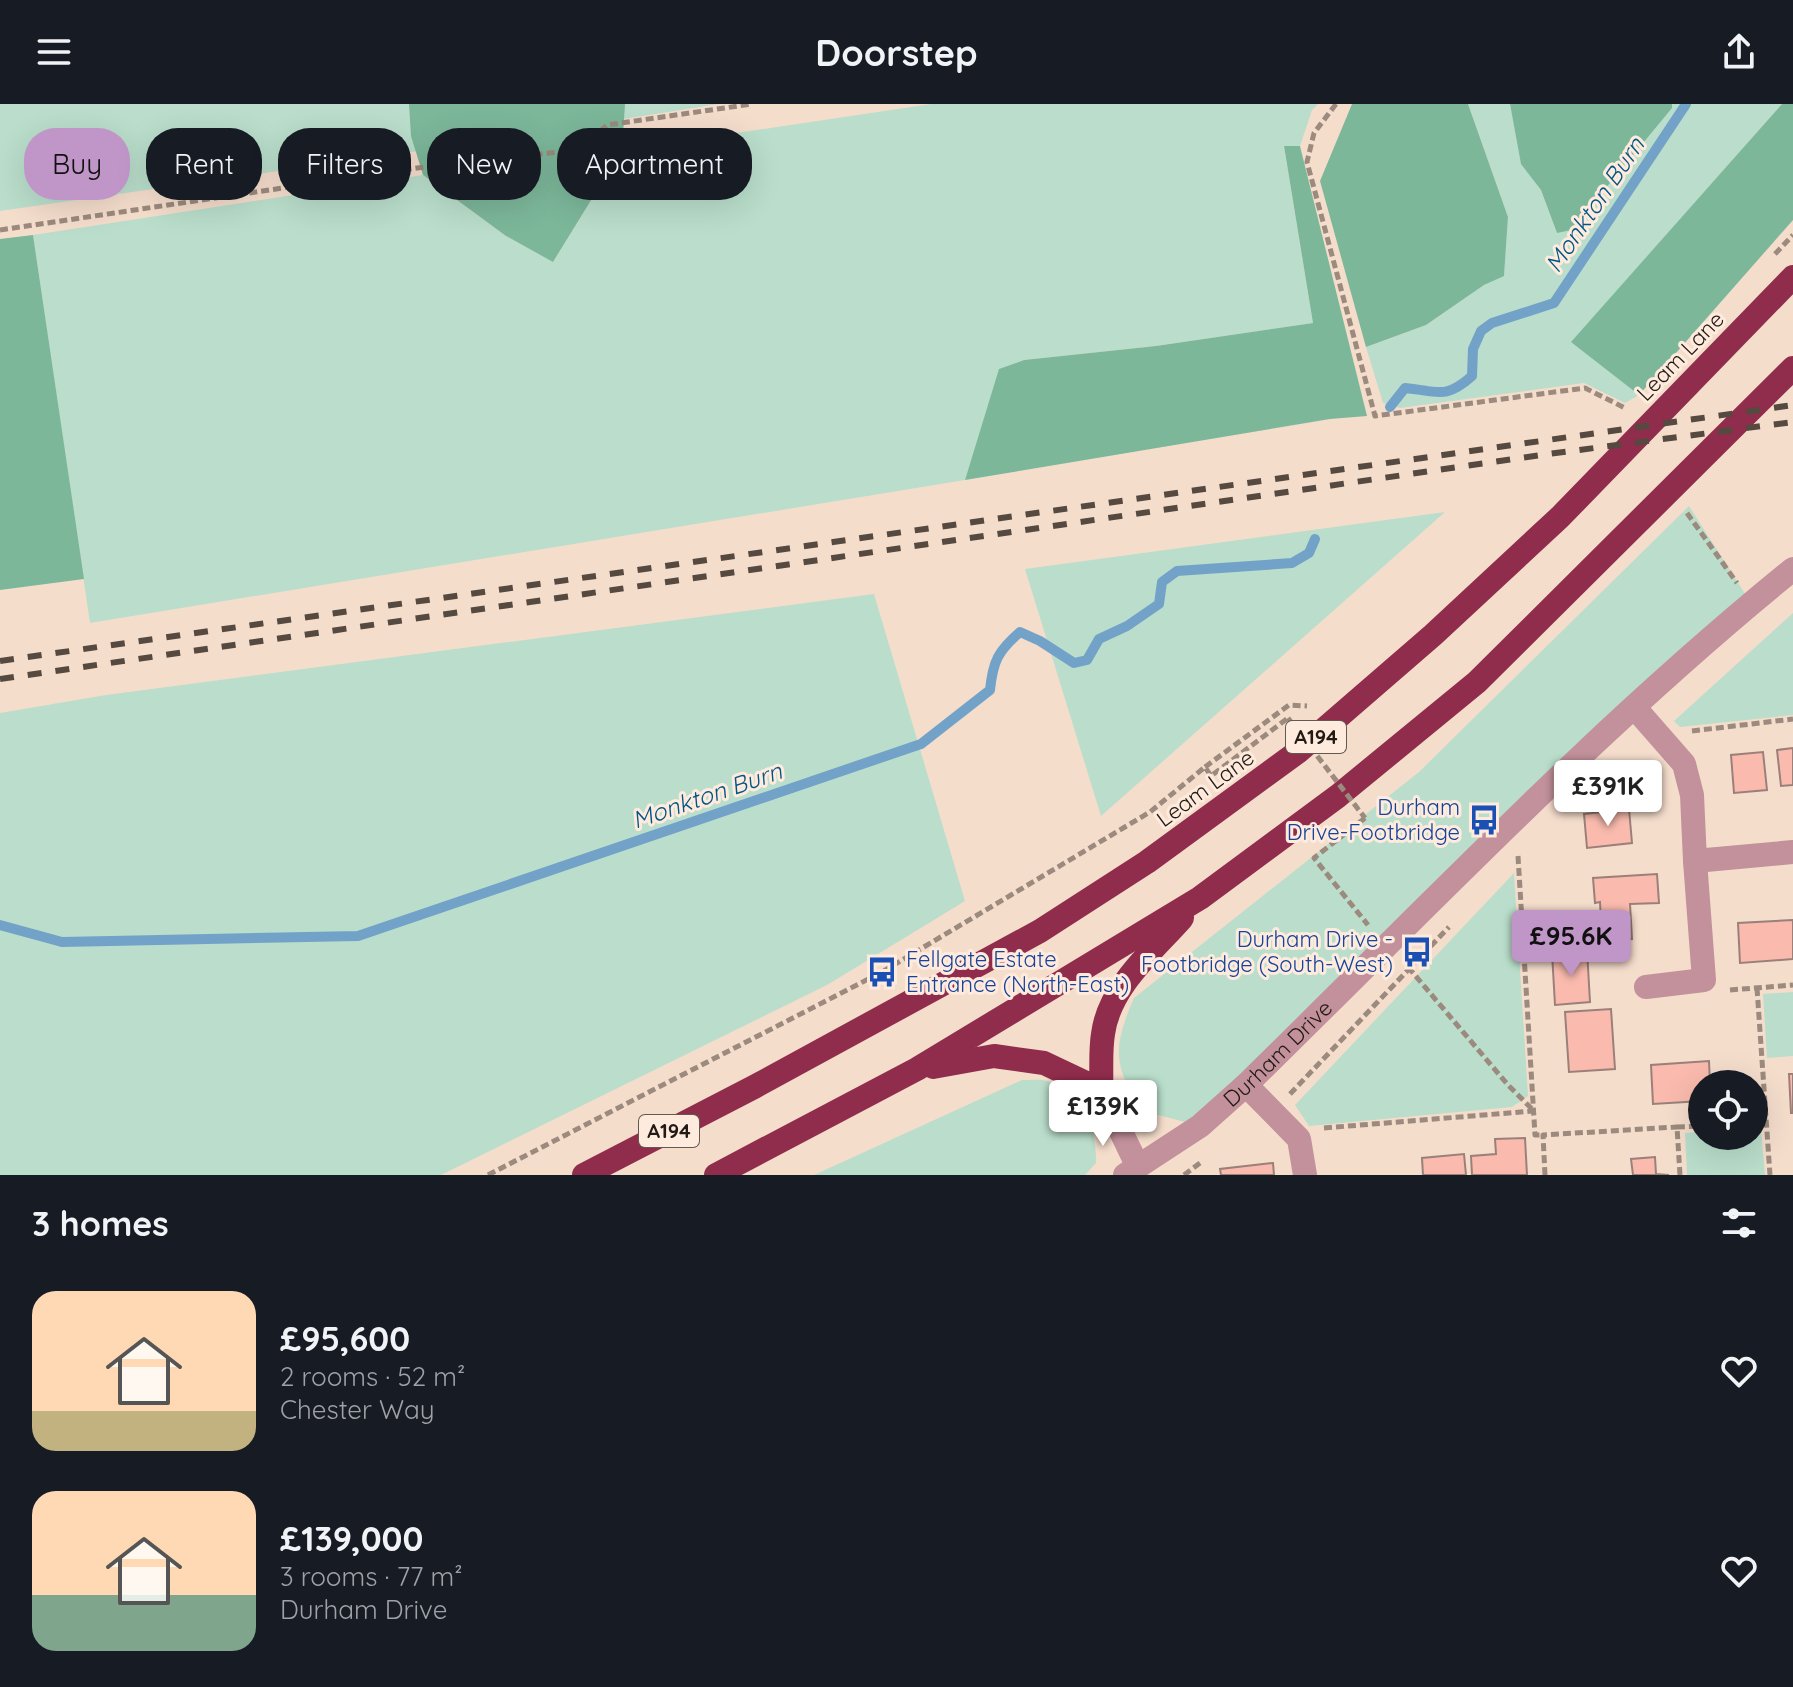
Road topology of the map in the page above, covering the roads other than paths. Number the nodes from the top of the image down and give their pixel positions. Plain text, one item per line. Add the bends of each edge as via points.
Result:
1 (1793, 277) edge
2 (1793, 368) edge
3 (1793, 569) edge
4 (1635, 708) junction
5 (1793, 852) edge
6 (1695, 861) junction
7 (1200, 898) junction
8 (1646, 987) dead end
9 (917, 1069) junction
10 (1246, 1085) junction
11 (1101, 1090) junction
12 (1132, 1171) edge
13 (584, 1175) edge
14 (716, 1175) edge
15 (1305, 1175) edge

1 - 13 highway, Leam Lane / A194 via 1560,517 1299,751 1147,862 1040,931
2 - 7 highway, A194 via 1477,682 1338,796
3 - 4 street, Durham Drive
4 - 6 street via 1684,764 1692,795
4 - 10 street, Durham Drive via 1380,938
5 - 6 street
6 - 8 street via 1704,980
7 - 9 highway, A194
7 - 11 highway, A194 via 1125,982 1110,1009 1103,1034
9 - 11 highway, A194 via 994,1056 1044,1063
9 - 14 highway, A194
10 - 12 street, Durham Drive via 1200,1126
10 - 15 street via 1299,1139
11 - 12 street, Durham Drive

